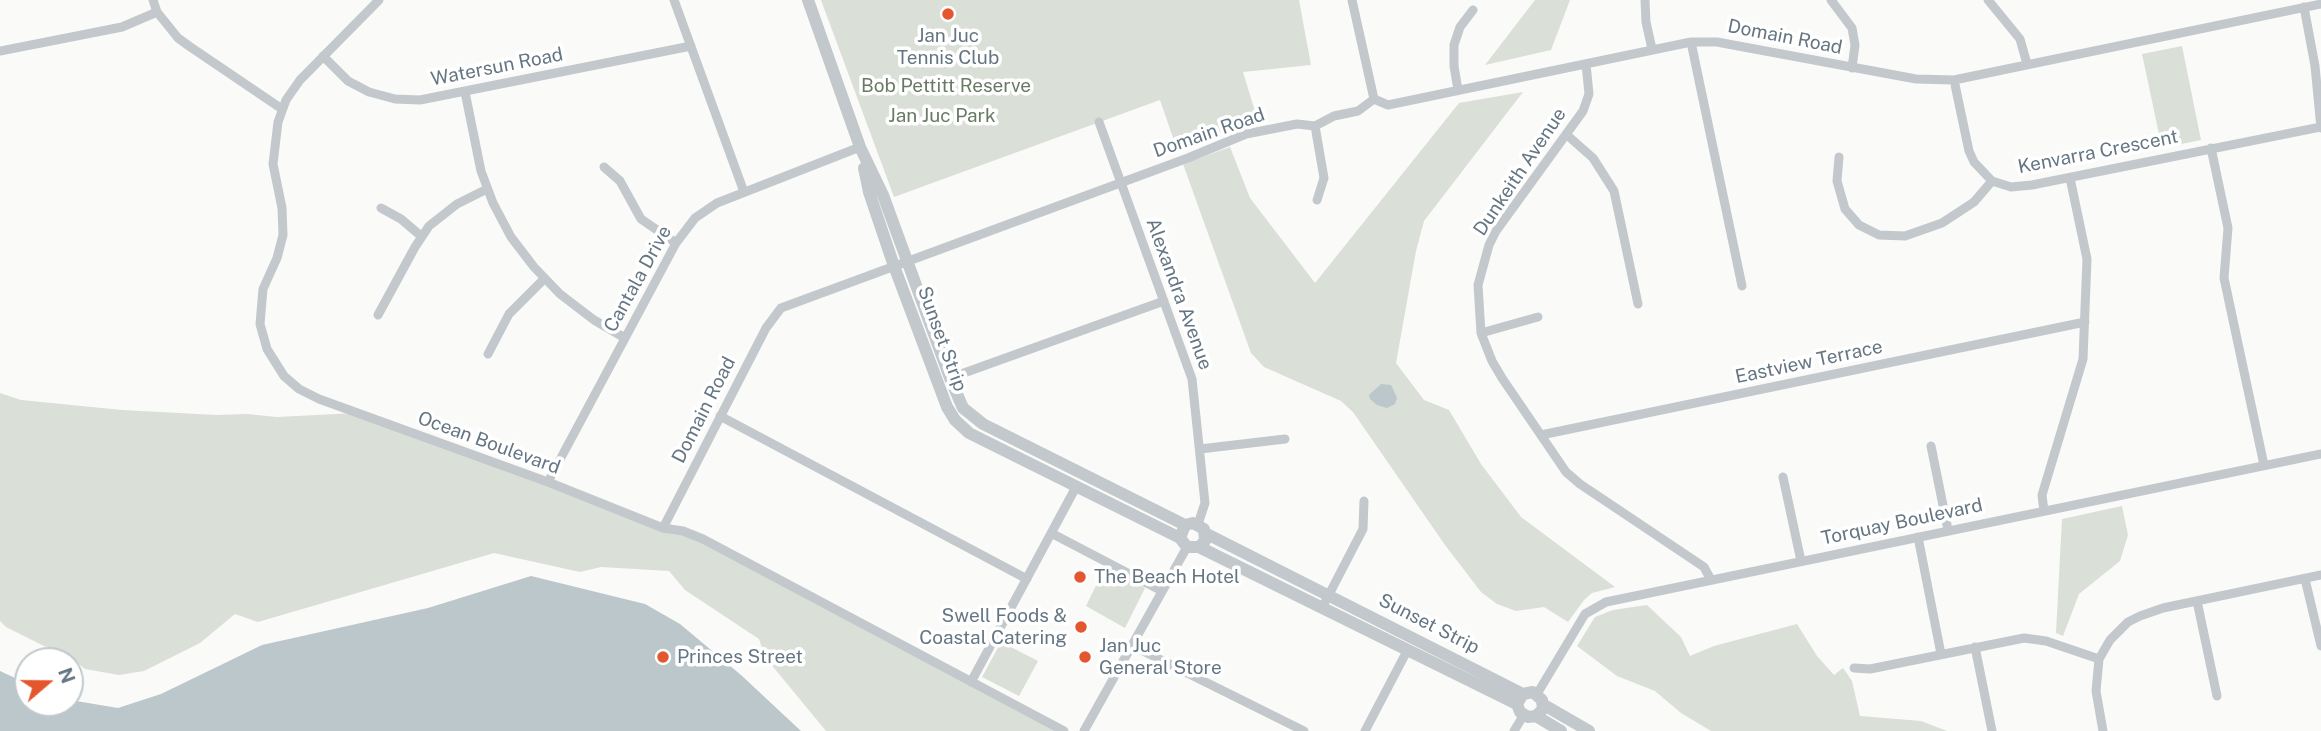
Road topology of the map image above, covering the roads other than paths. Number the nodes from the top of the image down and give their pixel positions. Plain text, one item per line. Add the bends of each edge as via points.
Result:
1 (153, 0) edge
2 (379, 0) edge
3 (674, 0) edge
4 (808, 0) edge
5 (1352, 0) edge
6 (1645, 0) edge
7 (1831, 0) edge
8 (1988, 0) edge
9 (2321, 4) edge
10 (2304, 7) junction
11 (1473, 10) dead end
12 (158, 12) junction
13 (1691, 42) junction
14 (691, 46) junction
15 (1652, 49) junction
16 (0, 51) edge
17 (323, 56) junction
18 (1586, 64) junction
19 (2027, 64) junction
20 (1852, 68) junction
21 (1954, 80) junction
22 (1458, 90) junction
23 (465, 92) junction
24 (1374, 99) junction
25 (282, 109) junction
26 (1099, 122) dead end
27 (1315, 126) junction
28 (2321, 127) edge
29 (1567, 135) junction
30 (860, 147) junction
31 (2211, 148) junction
32 (1839, 157) dead end
33 (604, 167) dead end
34 (2070, 178) junction
35 (1992, 181) junction
36 (1120, 183) junction
37 (487, 189) junction
38 (744, 192) junction
39 (1317, 200) dead end
40 (380, 208) dead end
41 (421, 236) junction
42 (676, 243) junction
43 (908, 260) junction
44 (894, 265) junction
45 (544, 279) junction
46 (1742, 286) dead end
47 (1164, 300) junction
48 (1639, 304) dead end
49 (378, 315) dead end
50 (1538, 317) dead end
51 (2085, 322) junction
52 (1481, 333) junction
53 (625, 338) junction
54 (488, 354) dead end
55 (950, 378) junction
56 (720, 416) junction
57 (1541, 435) junction
58 (1285, 439) dead end
59 (1931, 446) dead end
60 (1200, 449) junction
61 (2320, 454) edge
62 (2264, 465) junction
63 (2321, 467) edge
64 (1783, 477) dead end
65 (548, 482) junction
66 (1076, 487) junction
67 (1364, 501) dead end
68 (2044, 511) junction
69 (1196, 527) junction
70 (663, 528) junction
71 (1948, 530) junction
72 (1051, 534) junction
73 (1918, 537) junction
74 (1188, 544) junction
75 (1801, 561) junction
76 (2321, 575) edge
77 (1027, 579) junction
78 (2305, 579) junction
79 (1711, 580) junction
80 (1162, 591) junction
81 (1329, 595) junction
82 (2197, 601) junction
83 (1322, 608) junction
84 (1131, 645) junction
85 (2321, 646) edge
86 (1975, 647) junction
87 (1407, 651) junction
88 (1941, 654) junction
89 (2099, 659) junction
90 (1854, 668) dead end
91 (971, 682) junction
92 (2217, 695) dead end
93 (1530, 705) junction
94 (1064, 731) edge
95 (1084, 731) edge
96 (1304, 731) edge
97 (1365, 731) edge
98 (1514, 731) edge
99 (1562, 731) edge
100 (1588, 731) edge
101 (1992, 731) edge
102 (2103, 731) edge

1 - 12 street
2 - 17 street, Ocean Boulevard
3 - 14 street
4 - 30 street, Sunset Strip
5 - 24 street
6 - 15 street
7 - 20 street via 1852,28
8 - 19 street via 2021,39
9 - 10 street, Domain Road
10 - 19 street, Domain Road
10 - 28 street
11 - 22 street via 1454,45
12 - 16 street via 122,27
12 - 25 street via 188,47
13 - 15 street, Domain Road
13 - 20 street, Domain Road via 1717,42
13 - 46 street
14 - 23 street, Watersun Road
14 - 38 street
15 - 18 street, Domain Road
17 - 23 street, Watersun Road via 348,80 396,100
17 - 25 street, Ocean Boulevard via 300,80
18 - 22 street, Domain Road
18 - 29 street, Dunkeith Avenue via 1587,102
19 - 21 street, Domain Road
20 - 21 street, Domain Road
21 - 35 street, Kenvarra Crescent via 1969,151
22 - 24 street, Domain Road via 1388,104
23 - 37 street
24 - 27 street, Domain Road via 1358,111
25 - 65 street, Ocean Boulevard via 273,164 282,235 260,310 263,336 277,368 318,400
26 - 36 street, Alexandra Avenue
27 - 36 street, Domain Road via 1297,124 1246,134
27 - 39 street via 1324,178
28 - 31 street, Kenvarra Crescent
29 - 48 street via 1593,158 1614,191
29 - 52 street, Dunkeith Avenue via 1489,245 1478,285
30 - 38 street, Cantala Drive
30 - 43 street, Sunset Strip
30 - 44 street, Sunset Strip via 869,192
31 - 34 street, Kenvarra Crescent
31 - 62 street via 2228,228 2224,278
32 - 35 street via 1837,181 1844,209 1858,225 1879,235 1905,236 1942,223 1974,202
33 - 42 street via 620,181 641,219
34 - 35 street, Kenvarra Crescent via 2022,187
34 - 51 street via 2087,259
36 - 43 street, Domain Road
36 - 47 street, Alexandra Avenue
37 - 41 street via 450,208
37 - 45 street via 512,237
38 - 42 street, Cantala Drive via 705,209
40 - 41 street
41 - 49 street
42 - 53 street, Cantala Drive
43 - 44 street, Domain Road
43 - 55 street, Sunset Strip
44 - 56 street, Domain Road via 781,308
44 - 66 street, Sunset Strip via 955,420 970,433
45 - 53 street via 577,308
45 - 54 street via 509,314
47 - 55 street
47 - 60 street, Alexandra Avenue via 1192,379
50 - 52 street
51 - 57 street, Eastview Terrace
51 - 68 street via 2080,376 2042,495
52 - 57 street, Dunkeith Avenue via 1492,360
53 - 65 street, Cantala Drive
55 - 69 street, Sunset Strip via 963,408 975,419
56 - 70 street, Domain Road
56 - 77 street
57 - 79 street, Dunkeith Avenue via 1573,479 1704,567
58 - 60 street
59 - 71 street
60 - 69 street, Alexandra Avenue via 1205,503
61 - 62 street, Torquay Boulevard
61 - 63 street
62 - 68 street, Torquay Boulevard
64 - 75 street
65 - 70 street, Ocean Boulevard
66 - 72 street
66 - 74 street, Sunset Strip
67 - 81 street via 1363,529
68 - 71 street, Torquay Boulevard
69 - 74 street
69 - 74 street via 1205,541
69 - 81 street, Sunset Strip
70 - 91 street, Ocean Boulevard via 703,539
71 - 73 street, Torquay Boulevard
72 - 77 street
72 - 80 street
73 - 75 street, Torquay Boulevard
73 - 88 street
74 - 80 street
74 - 83 street, Sunset Strip
75 - 79 street, Torquay Boulevard
76 - 78 street
77 - 91 street
78 - 82 street
78 - 85 street
79 - 93 street, Torquay Boulevard via 1591,609
80 - 84 street
81 - 83 street
81 - 93 street, Sunset Strip
82 - 89 street via 2152,611 2128,622
82 - 92 street
83 - 87 street, Sunset Strip
84 - 95 street
84 - 96 street
86 - 88 street
86 - 89 street via 2035,639
86 - 101 street
87 - 93 street, Sunset Strip
87 - 97 street
88 - 90 street via 1870,669
89 - 102 street via 2096,691
91 - 94 street, Ocean Boulevard
93 - 98 street, Torquay Boulevard
93 - 99 street, Sunset Strip
93 - 100 street, Sunset Strip

